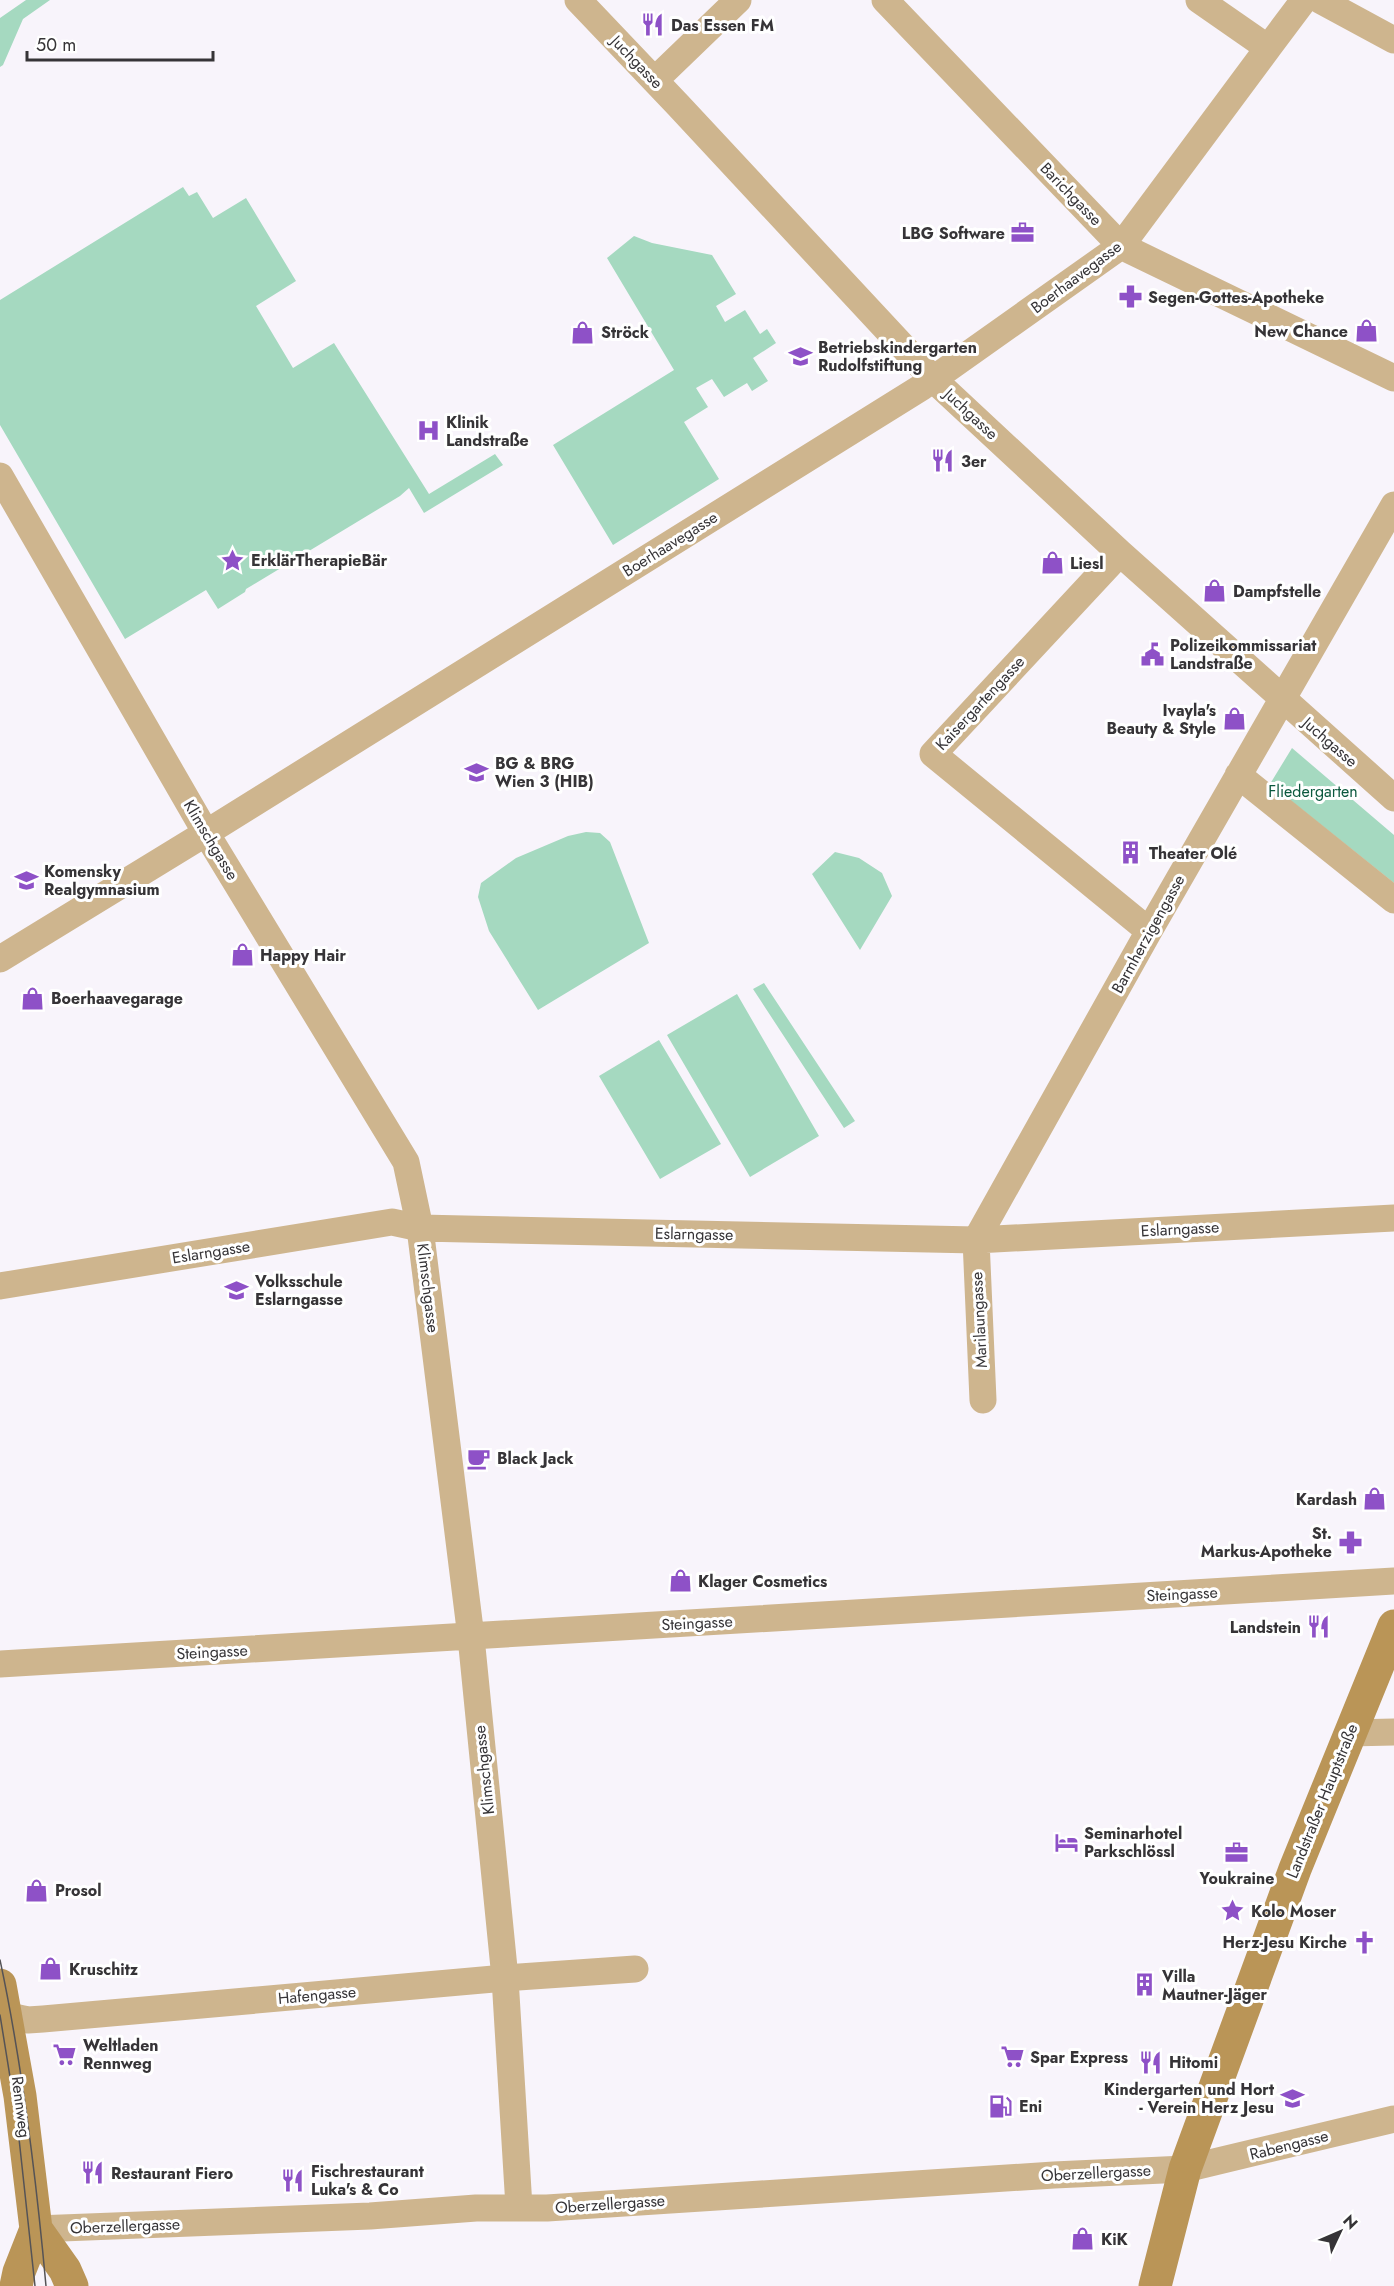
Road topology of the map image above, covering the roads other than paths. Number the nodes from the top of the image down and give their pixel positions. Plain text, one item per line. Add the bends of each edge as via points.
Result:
1 (578, 0) edge
2 (738, 0) edge
3 (885, 0) edge
4 (1199, 0) edge
5 (1304, 0) edge
6 (1320, 0) edge
7 (1394, 40) edge
8 (1269, 48) junction
9 (655, 80) junction
10 (1121, 246) junction
11 (1394, 378) edge
12 (934, 380) junction
13 (0, 476) edge
14 (1394, 505) edge
15 (1120, 553) junction
16 (1282, 700) junction
17 (1238, 775) junction
18 (1394, 798) edge
19 (206, 833) junction
20 (1394, 900) edge
21 (1149, 931) junction
22 (0, 959) edge
23 (1394, 1218) edge
24 (420, 1228) junction
25 (976, 1239) junction
26 (0, 1287) edge
27 (983, 1400) dead end
28 (1394, 1581) edge
29 (1394, 1626) edge
30 (471, 1637) junction
31 (0, 1664) edge
32 (1394, 1732) edge
33 (1349, 1733) junction
34 (635, 1969) dead end
35 (505, 1978) junction
36 (0, 1985) edge
37 (4, 2015) edge
38 (1394, 2119) edge
39 (1185, 2169) junction
40 (519, 2207) junction
41 (36, 2229) junction
42 (16, 2286) edge
43 (72, 2286) edge
44 (1155, 2286) edge

1 - 9 street, Juchgasse
2 - 9 street
3 - 10 street, Barichgasse
4 - 8 street
5 - 8 street, Boerhaavegasse
6 - 7 street
8 - 10 street, Boerhaavegasse
9 - 12 street, Juchgasse
10 - 11 street, Barichgasse
10 - 12 street, Boerhaavegasse
12 - 15 street, Juchgasse
12 - 19 street, Boerhaavegasse
13 - 19 street, Klimschgasse
14 - 16 street, Barmherzigengasse
15 - 16 street, Juchgasse
15 - 21 street, Kaisergartengasse via 933,754
16 - 17 street, Barmherzigengasse
16 - 18 street, Juchgasse
17 - 20 street
17 - 21 street, Barmherzigengasse
19 - 22 street, Boerhaavegasse
19 - 24 street, Klimschgasse via 406,1161
21 - 25 street, Barmherzigengasse
23 - 25 street, Eslarngasse
24 - 25 street, Eslarngasse
24 - 26 street, Eslarngasse via 392,1222
24 - 30 street, Klimschgasse
25 - 27 street, Marilaungasse
28 - 30 street, Steingasse
29 - 33 main road, Landstraßer Hauptstraße
30 - 31 street, Steingasse
30 - 35 street, Klimschgasse
32 - 33 street
33 - 39 main road, Landstraßer Hauptstraße
34 - 35 street, Hafengasse
35 - 37 street, Hafengasse via 43,2019
35 - 40 street, Klimschgasse
36 - 37 main road, Rennweg
37 - 41 main road, Rennweg via 20,2096
38 - 39 street, Rabengasse
39 - 40 street, Oberzellergasse
39 - 44 main road, Landstraßer Hauptstraße
40 - 41 street, Oberzellergasse
41 - 42 main road, Rennweg
41 - 43 main road, Rennweg

